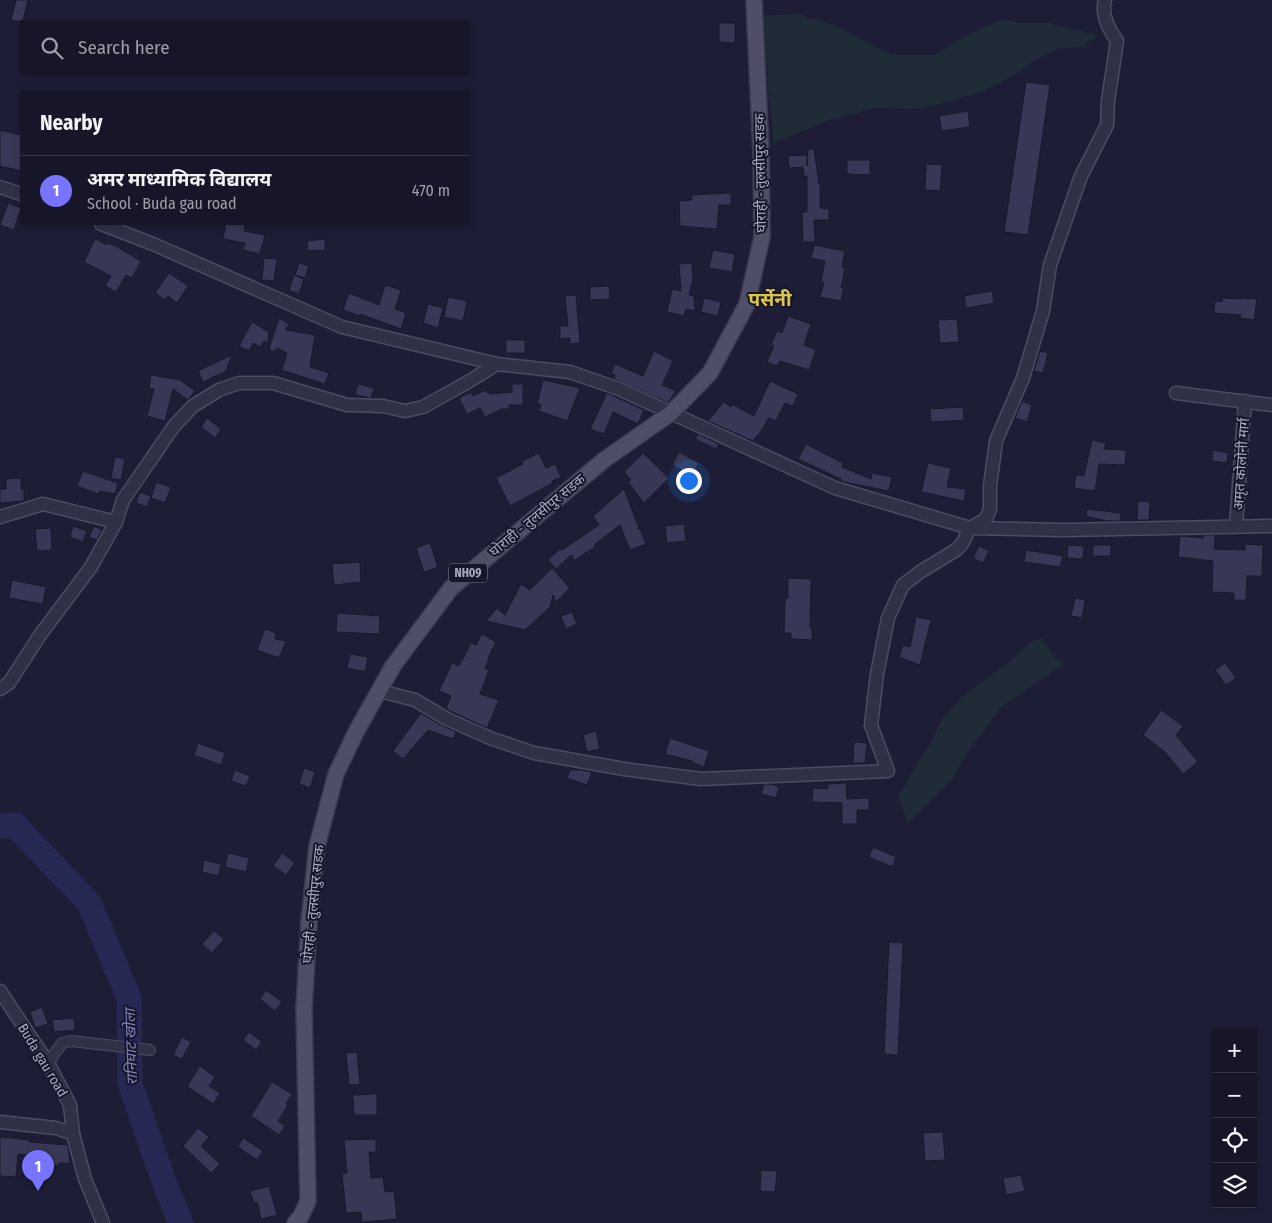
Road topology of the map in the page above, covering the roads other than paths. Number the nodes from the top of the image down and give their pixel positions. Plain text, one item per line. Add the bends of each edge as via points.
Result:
1 (754, 0) edge
2 (1105, 0) edge
3 (0, 187) edge
4 (20, 194) edge
5 (103, 225) edge
6 (496, 364) junction
7 (1176, 393) dead end
8 (1245, 401) junction
9 (1272, 405) edge
10 (672, 414) junction
11 (0, 517) edge
12 (116, 522) junction
13 (1236, 526) junction
14 (1272, 526) edge
15 (970, 528) junction
16 (0, 689) edge
17 (380, 691) junction
18 (0, 991) edge
19 (150, 1050) dead end
20 (48, 1062) junction
21 (0, 1122) edge
22 (73, 1134) junction
23 (103, 1223) edge
24 (295, 1223) edge

1 - 10 main road, घोराही - तुलसीपुर सडक / NH09 via 762,237 746,304 710,373
2 - 15 street via 1105,18 1117,41 1107,125 1081,176 1050,265 1043,311 1022,378 996,441 990,509 986,519
3 - 4 street
5 - 6 street via 342,327
6 - 10 street via 570,372 618,389
6 - 12 street via 423,407 405,410 347,405 274,383 239,383 219,390 193,406 174,426 123,500
7 - 8 street
8 - 9 street
8 - 13 street, अमृत कोलोनी मार्ग
10 - 15 street via 835,488
10 - 17 main road, घोराही - तुलसीपुर सडक / NH09 via 604,460 451,588 393,666
11 - 12 street via 43,504
12 - 16 street via 91,567 9,683
13 - 14 street
13 - 15 street via 1063,530
15 - 17 street via 956,550 902,585 888,618 871,725 888,771 701,779 624,769 534,753 447,719 416,700
17 - 24 main road, घोराही - तुलसीपुर सडक / NH09 via 336,774 317,846 304,1008 308,1201
18 - 20 street, Buda gau road
19 - 20 street via 70,1041 62,1043
20 - 22 street, Buda gau road via 70,1106
21 - 22 street via 56,1128
22 - 23 street, Buda gau road via 85,1179

